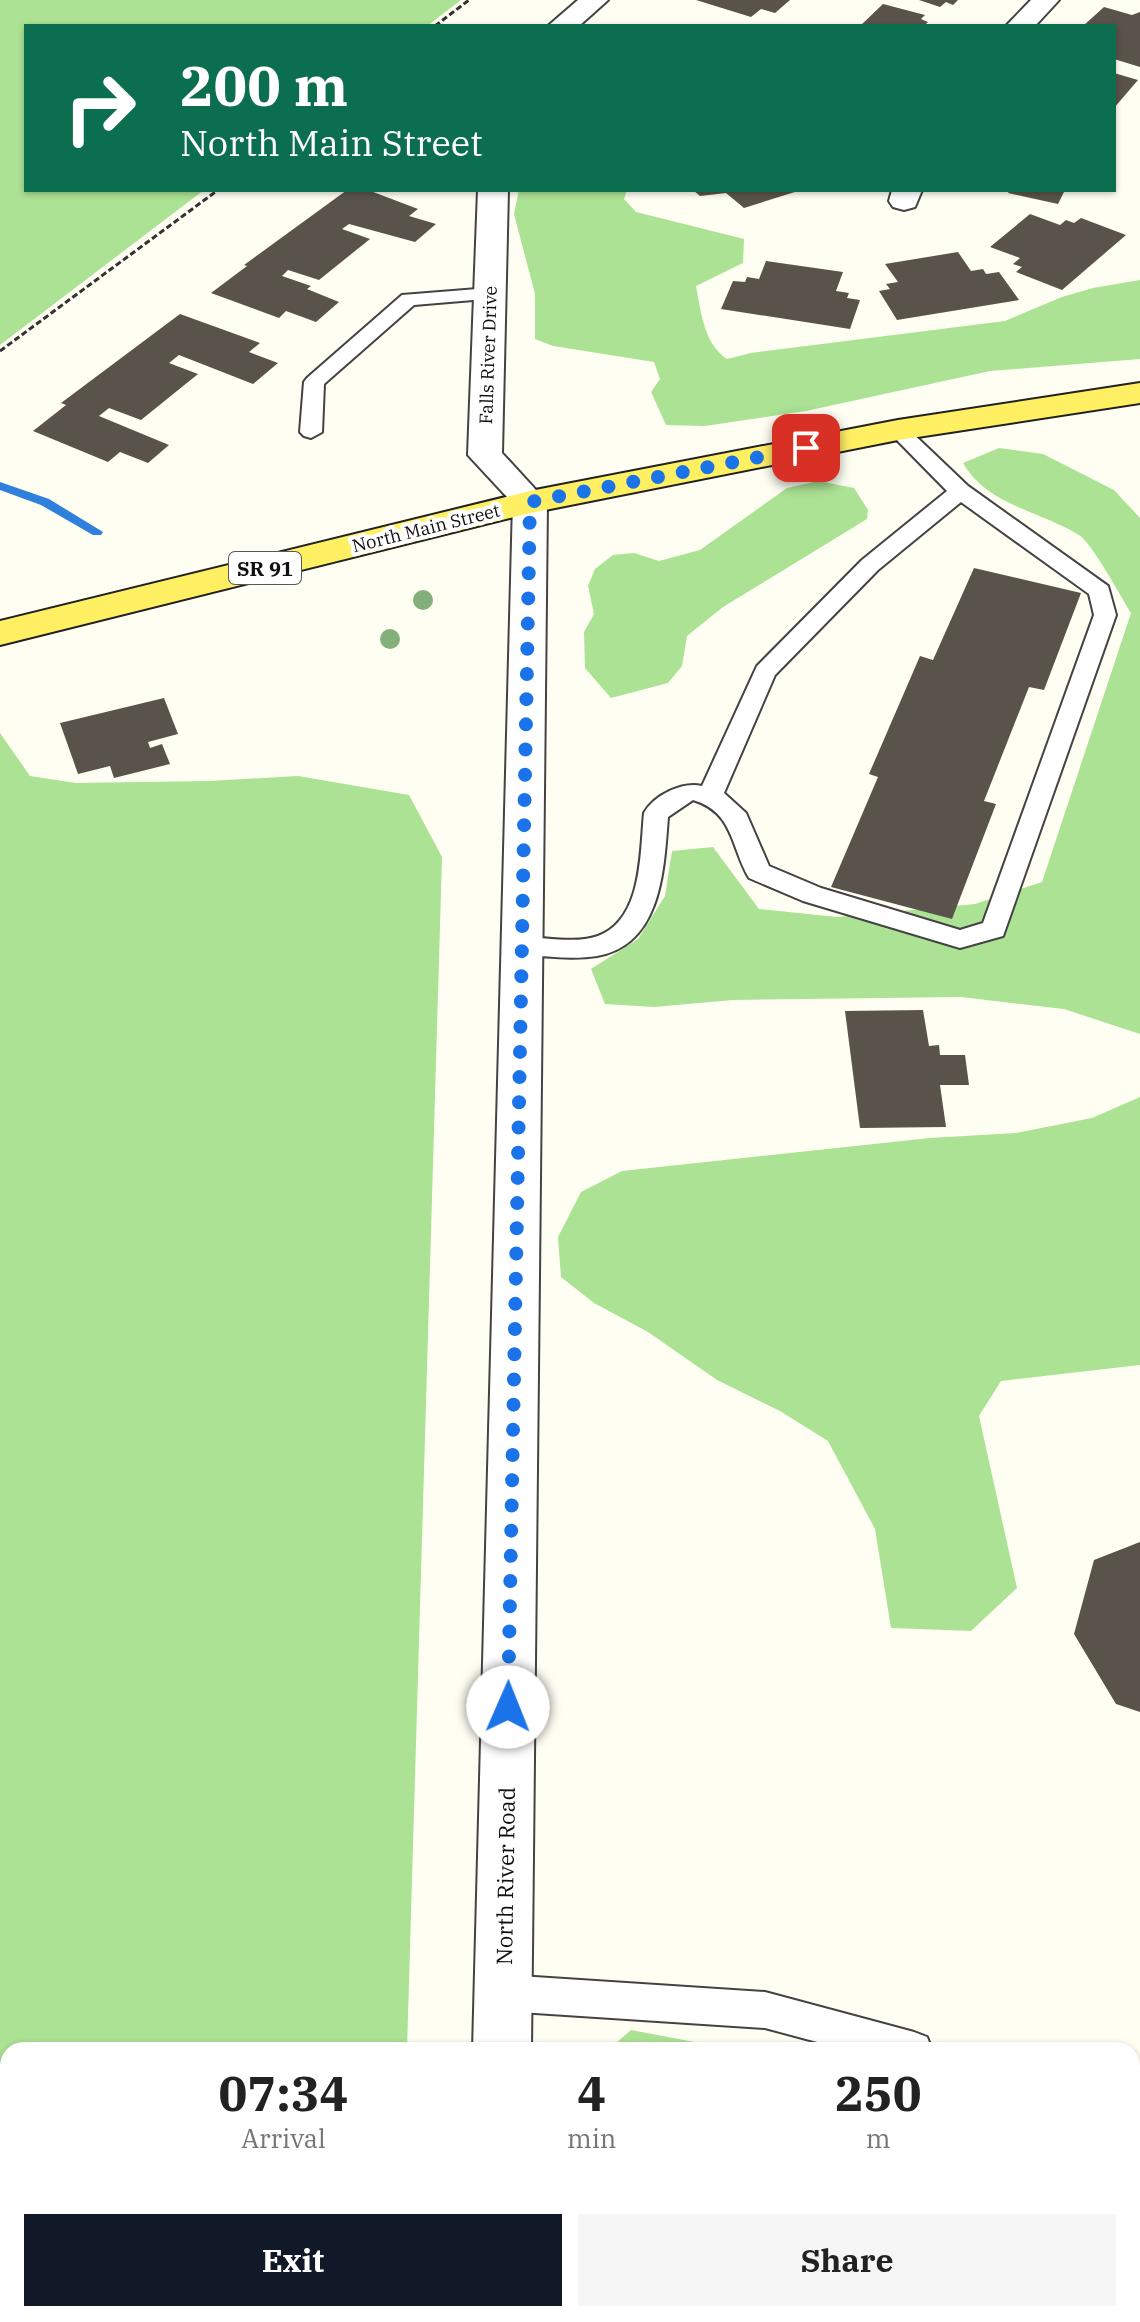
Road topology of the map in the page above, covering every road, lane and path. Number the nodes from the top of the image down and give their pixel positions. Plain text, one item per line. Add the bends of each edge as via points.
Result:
1 (469, 0) edge
2 (595, 0) edge
3 (1046, 0) edge
4 (438, 24) edge
5 (565, 24) edge
6 (1022, 24) edge
7 (215, 192) edge
8 (493, 192) edge
9 (490, 294) junction
10 (0, 351) edge
11 (1140, 393) edge
12 (898, 430) junction
13 (311, 432) dead end
14 (960, 491) junction
15 (530, 502) junction
16 (0, 633) edge
17 (711, 794) junction
18 (522, 946) junction
19 (503, 1993) junction
20 (502, 2042) edge
21 (884, 2042) edge

1 - 4 path
2 - 5 street
3 - 6 street
7 - 10 path
8 - 9 street, Falls River Drive
9 - 13 lane via 409,299 314,382
9 - 15 street, Falls River Drive via 485,455
11 - 12 main road, North Main Street / SR 91
12 - 14 lane
12 - 15 main road, North Main Street / SR 91
14 - 17 lane via 870,565 765,671
14 - 17 lane via 1100,591 1105,615 994,929 960,939 812,895 758,872 743,823
15 - 16 main road, North Main Street / SR 91
15 - 18 street, North River Road
17 - 18 lane via 690,791 656,813 646,896 632,925 602,945
18 - 19 street, North River Road
19 - 20 street, North River Road
19 - 21 lane via 765,2010

